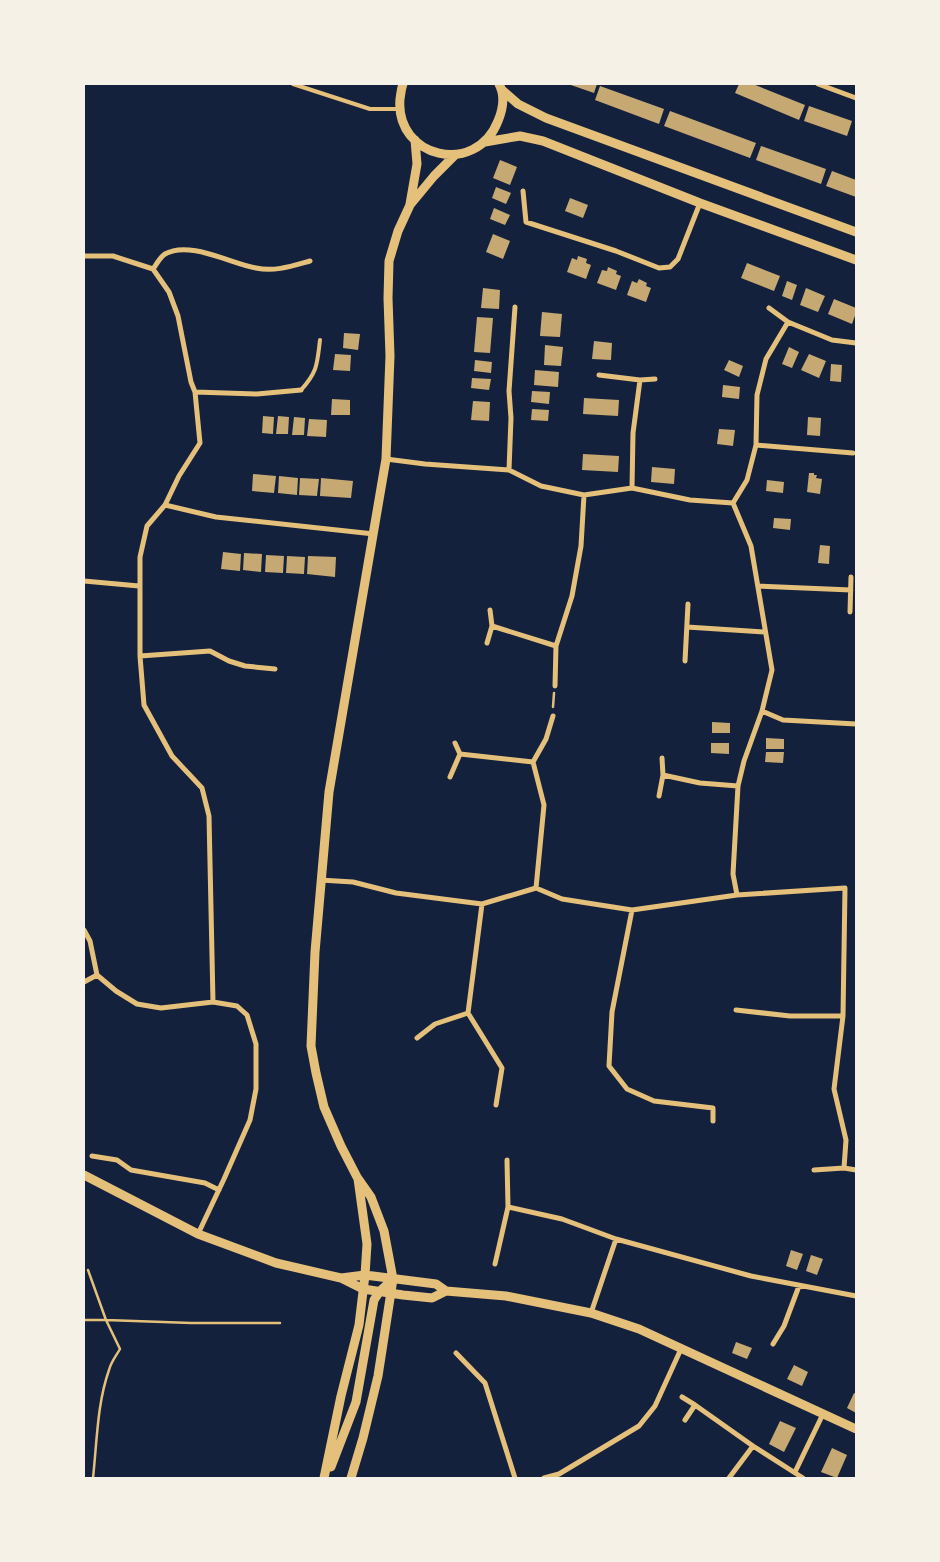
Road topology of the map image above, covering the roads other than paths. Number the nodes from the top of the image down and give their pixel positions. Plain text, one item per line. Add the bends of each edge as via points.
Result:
1 (293, 84) edge
2 (403, 84) edge
3 (818, 84) edge
4 (500, 87) edge
5 (856, 98) edge
6 (400, 109) junction
7 (415, 140) junction
8 (485, 142) junction
9 (455, 155) junction
10 (523, 191) dead end
11 (700, 203) junction
12 (410, 205) junction
13 (856, 232) edge
14 (84, 256) edge
15 (856, 260) edge
16 (310, 261) dead end
17 (153, 269) junction
18 (515, 307) dead end
19 (769, 308) dead end
20 (788, 322) junction
21 (320, 340) dead end
22 (856, 342) edge
23 (599, 374) dead end
24 (655, 379) dead end
25 (640, 380) junction
26 (301, 390) joint
27 (195, 392) junction
28 (756, 445) junction
29 (853, 453) dead end
30 (386, 459) junction
31 (510, 470) junction
32 (632, 488) junction
33 (584, 495) junction
34 (733, 503) junction
35 (165, 505) junction
36 (374, 534) junction
37 (851, 576) dead end
38 (84, 581) edge
39 (139, 586) junction
40 (758, 586) junction
41 (851, 590) junction
42 (688, 604) dead end
43 (490, 610) dead end
44 (850, 612) dead end
45 (492, 626) junction
46 (687, 627) junction
47 (765, 632) junction
48 (487, 643) dead end
49 (556, 646) junction
50 (140, 656) junction
51 (685, 661) dead end
52 (275, 669) dead end
53 (555, 686) road end
54 (762, 711) junction
55 (553, 716) road end
56 (856, 724) edge
57 (455, 743) dead end
58 (460, 754) junction
59 (662, 758) dead end
60 (532, 762) junction
61 (663, 775) junction
62 (450, 777) dead end
63 (738, 786) junction
64 (659, 796) dead end
65 (320, 880) junction
66 (536, 888) junction
67 (737, 895) junction
68 (482, 904) junction
69 (632, 910) junction
70 (84, 930) edge
71 (97, 976) junction
72 (84, 982) edge
73 (213, 1002) junction
74 (736, 1010) dead end
75 (468, 1014) junction
76 (843, 1016) junction
77 (417, 1038) dead end
78 (496, 1105) dead end
79 (713, 1122) dead end
80 (92, 1156) dead end
81 (507, 1160) dead end
82 (844, 1168) junction
83 (814, 1170) dead end
84 (856, 1170) edge
85 (84, 1175) edge
86 (357, 1177) junction
87 (219, 1190) junction
88 (508, 1207) junction
89 (198, 1234) junction
90 (616, 1239) junction
91 (494, 1264) dead end
92 (365, 1275) junction
93 (341, 1278) junction
94 (393, 1279) junction
95 (800, 1286) junction
96 (363, 1289) junction
97 (446, 1291) junction
98 (380, 1292) junction
99 (392, 1293) junction
100 (856, 1296) edge
101 (591, 1314) junction
102 (773, 1344) dead end
103 (681, 1349) junction
104 (456, 1354) dead end
105 (682, 1397) dead end
106 (695, 1405) junction
107 (823, 1414) junction
108 (685, 1420) dead end
109 (856, 1429) edge
110 (753, 1446) junction
111 (795, 1472) junction
112 (326, 1478) edge
113 (351, 1478) edge
114 (515, 1478) edge
115 (544, 1478) edge
116 (730, 1478) edge
117 (803, 1478) edge

1 - 6 lane via 370,109
2 - 6 street
3 - 5 street
4 - 8 street via 503,101 500,116 495,130
4 - 13 street via 518,104 546,118
6 - 7 street via 404,126
7 - 9 street via 427,149
7 - 12 street via 417,164
8 - 9 street
8 - 11 street via 520,136 543,141
9 - 12 street
10 - 11 street via 526,222 659,268 670,267 678,259
11 - 15 street
12 - 30 street via 389,261
14 - 17 street via 112,256
16 - 17 street via 277,270 256,268 205,252 179,251 164,254
17 - 27 street via 170,292
18 - 31 street via 509,391
19 - 20 street
20 - 22 street via 832,340
20 - 28 street via 766,359 757,395
21 - 26 lane via 317,369
23 - 25 street
24 - 25 street
25 - 32 street via 633,433
26 - 27 street via 256,394
27 - 35 street via 200,443
28 - 29 street
28 - 34 street via 747,480
30 - 31 street
30 - 36 street
31 - 33 street via 541,486
32 - 33 street
32 - 34 street via 690,500
33 - 49 street via 581,546 572,596
34 - 40 street via 751,546
35 - 36 street via 216,517
35 - 39 street via 147,526 140,557
36 - 65 street via 333,763
37 - 41 street
38 - 39 street
39 - 50 street
40 - 41 street
40 - 47 street
41 - 44 street
42 - 46 street
43 - 45 street
45 - 48 street
45 - 49 street
46 - 47 street
46 - 51 street
47 - 54 street via 772,670
49 - 53 street
50 - 52 street via 210,650 245,666
50 - 73 street via 144,705 172,756 202,788 209,816
54 - 56 street via 782,720
54 - 63 street
55 - 60 street via 546,739
57 - 58 street
58 - 60 street
58 - 62 street
59 - 61 street
60 - 66 street via 544,805
61 - 63 street via 700,783
61 - 64 street
63 - 67 street via 733,874
65 - 68 street via 353,882 396,893
65 - 86 street via 312,1046 324,1107
66 - 68 street
66 - 69 street via 562,899
67 - 69 street
67 - 76 street via 845,888
68 - 75 street
69 - 79 street via 612,1012 609,1066 628,1088 654,1101 713,1108
70 - 71 street via 90,941
71 - 72 street
71 - 73 street via 137,1004 162,1008
73 - 87 street via 237,1006 246,1015 256,1044 256,1089 250,1120
74 - 76 street via 790,1016
75 - 77 street via 435,1024
75 - 78 street via 502,1068
76 - 82 street via 834,1089 846,1140
80 - 87 street via 117,1160 131,1170 205,1182
81 - 88 street
82 - 83 street
82 - 84 street
85 - 89 street
86 - 92 street via 367,1244
86 - 94 street via 371,1197 384,1231
87 - 89 street
88 - 90 street via 562,1219
88 - 91 street
89 - 93 street via 276,1263
90 - 95 street
90 - 101 street
92 - 93 street
92 - 94 street
92 - 96 street
93 - 96 street
94 - 97 street via 436,1284
94 - 98 street
94 - 99 street
95 - 100 street
95 - 102 street
96 - 98 street
96 - 112 street via 359,1325 341,1396
97 - 99 street via 432,1298
97 - 101 street via 506,1296
98 - 99 street
98 - 112 street via 374,1300 356,1402
99 - 113 street via 378,1376
101 - 103 street via 639,1329
103 - 107 street
103 - 115 street via 655,1406 639,1426 559,1474
104 - 114 street via 485,1383
105 - 106 street
106 - 108 street
106 - 110 street
107 - 109 street
107 - 111 street
110 - 111 street
110 - 116 street
111 - 117 street

